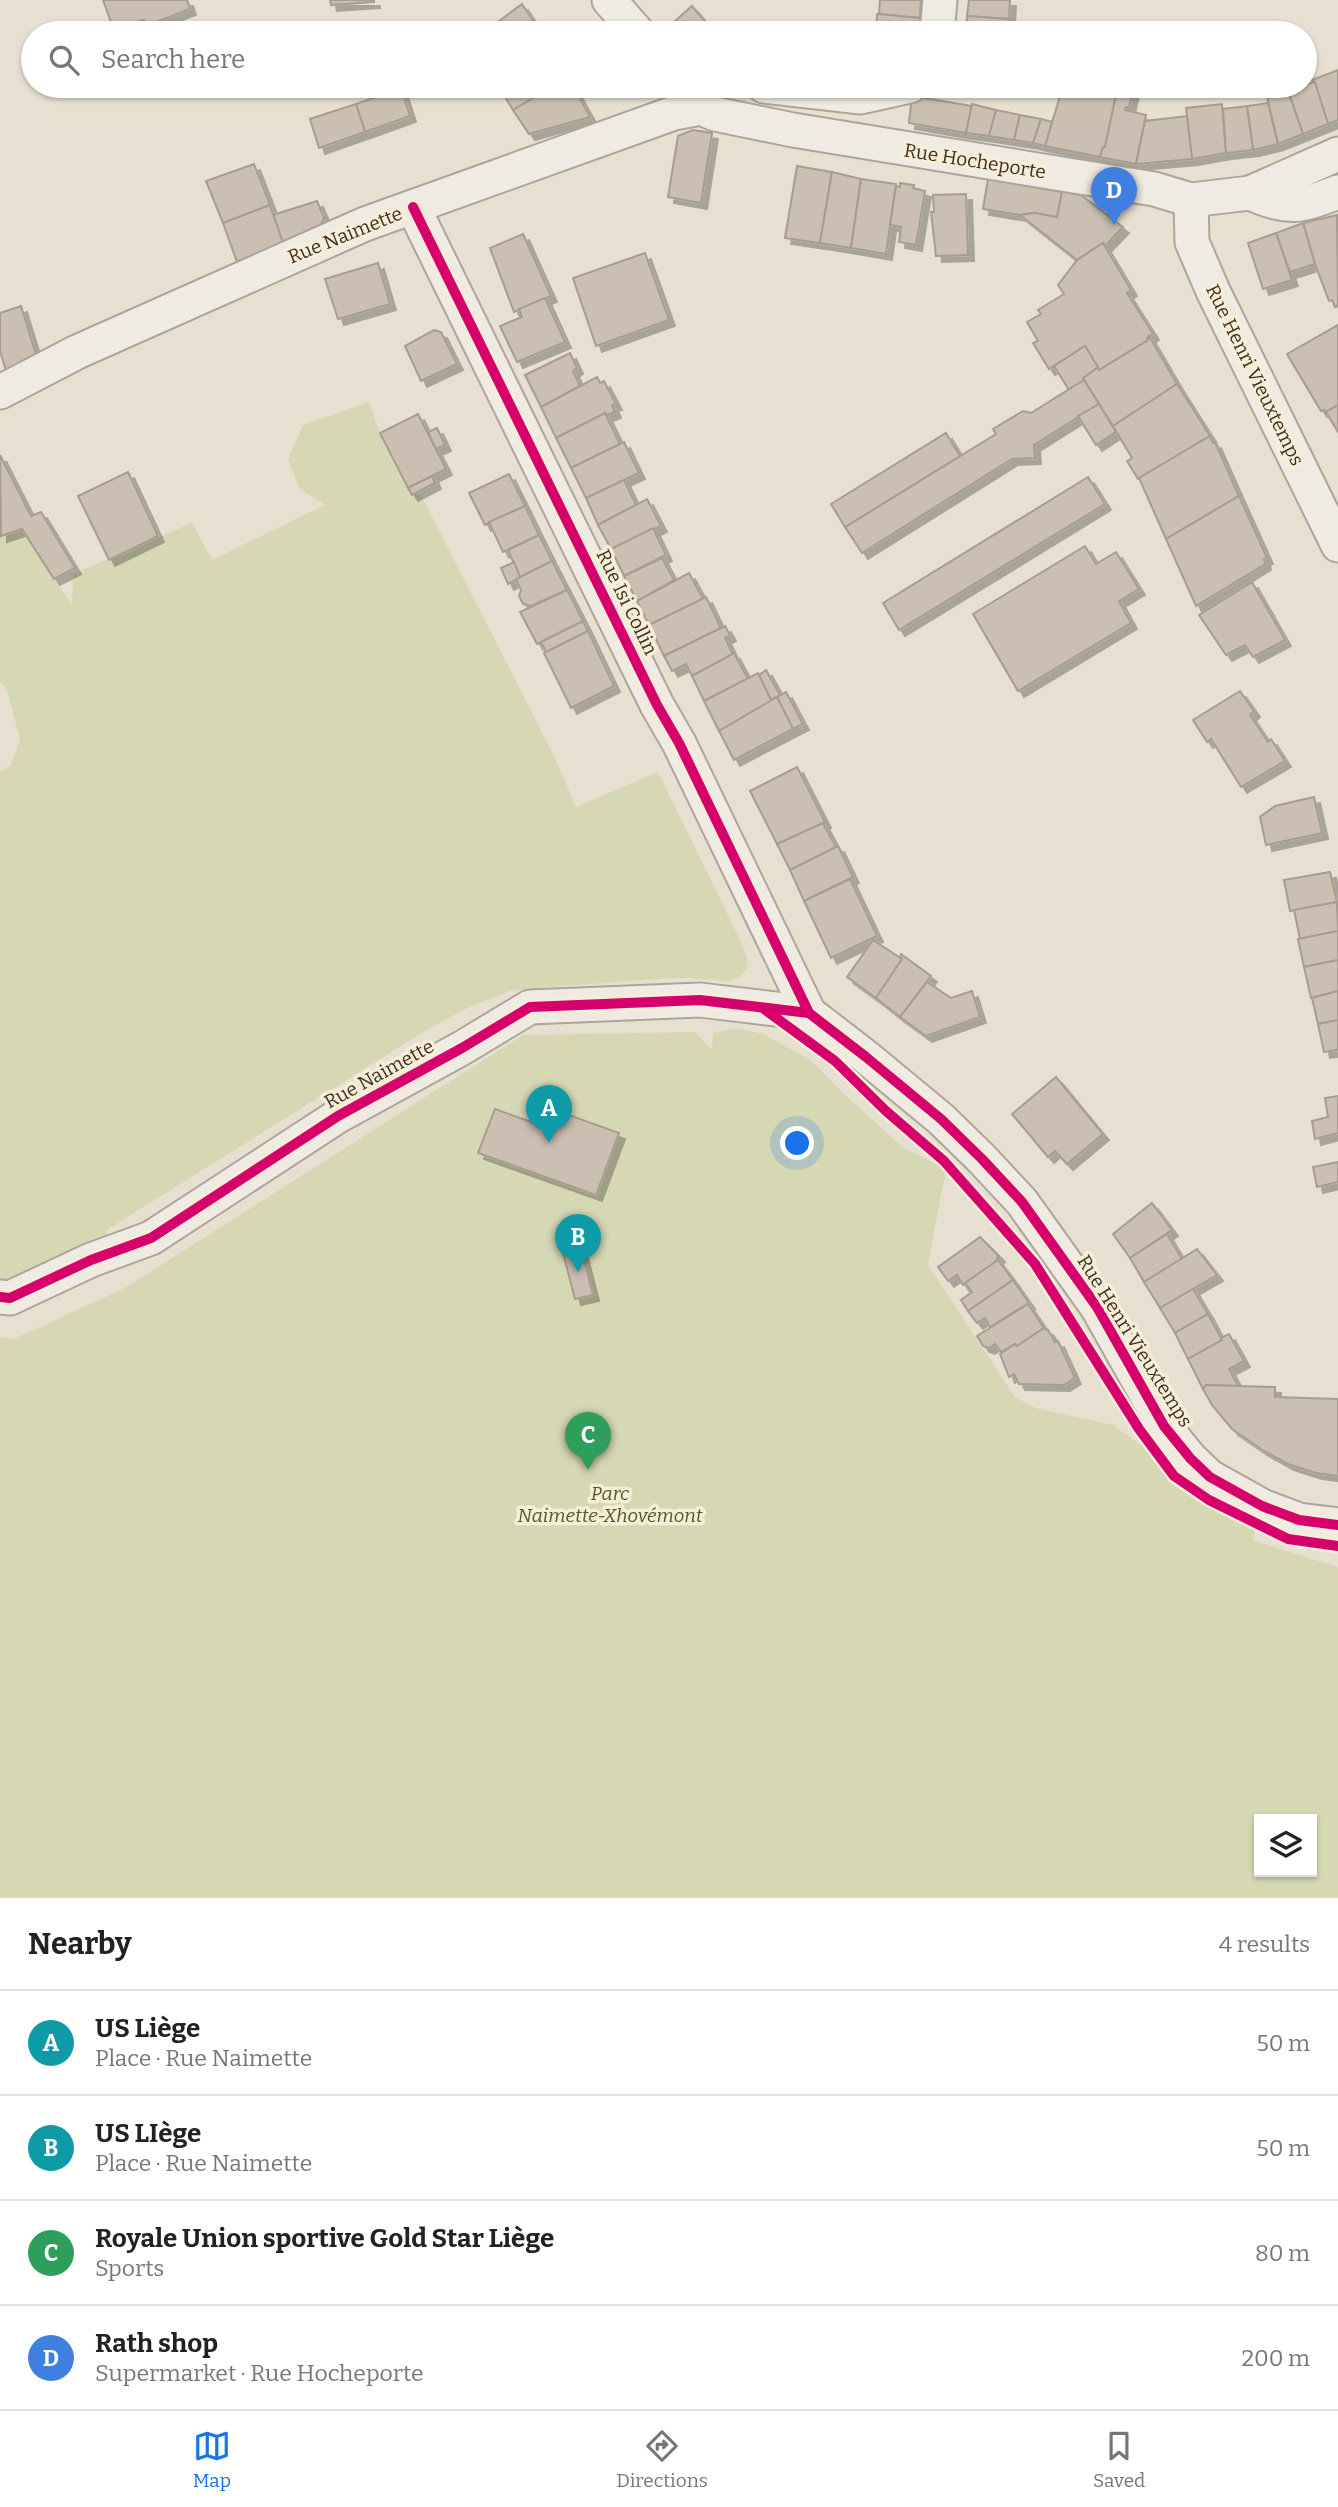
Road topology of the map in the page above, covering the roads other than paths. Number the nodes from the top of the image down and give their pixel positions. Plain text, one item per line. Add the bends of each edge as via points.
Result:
1 (609, 0) edge
2 (940, 0) edge
3 (627, 21) edge
4 (938, 21) edge
5 (688, 98) edge
6 (699, 98) edge
7 (1338, 154) edge
8 (1338, 192) edge
9 (1250, 193) junction
10 (1191, 201) junction
11 (413, 207) junction
12 (0, 392) edge
13 (1338, 545) edge
14 (809, 1013) junction
15 (0, 1297) edge
16 (1338, 1525) edge

1 - 3 street
2 - 4 street
5 - 11 street, Rue Naimette via 674,113
6 - 10 street, Rue Hocheporte via 715,114 1154,190
7 - 9 street, Rue Hocheporte
8 - 9 street, Rue Hocheporte via 1303,205 1280,205
9 - 10 street, Rue Hocheporte
10 - 13 street, Rue Henri Vieuxtemps via 1192,242
11 - 12 street, Rue Naimette via 77,352
11 - 14 street, Rue Isi Collin
14 - 15 street, Rue Naimette via 700,1000 530,1007 338,1116 151,1238 10,1298
14 - 16 street, Rue Henri Vieuxtemps via 941,1119 1022,1202 1097,1307 1164,1426 1190,1458 1210,1477 1262,1506 1299,1520

